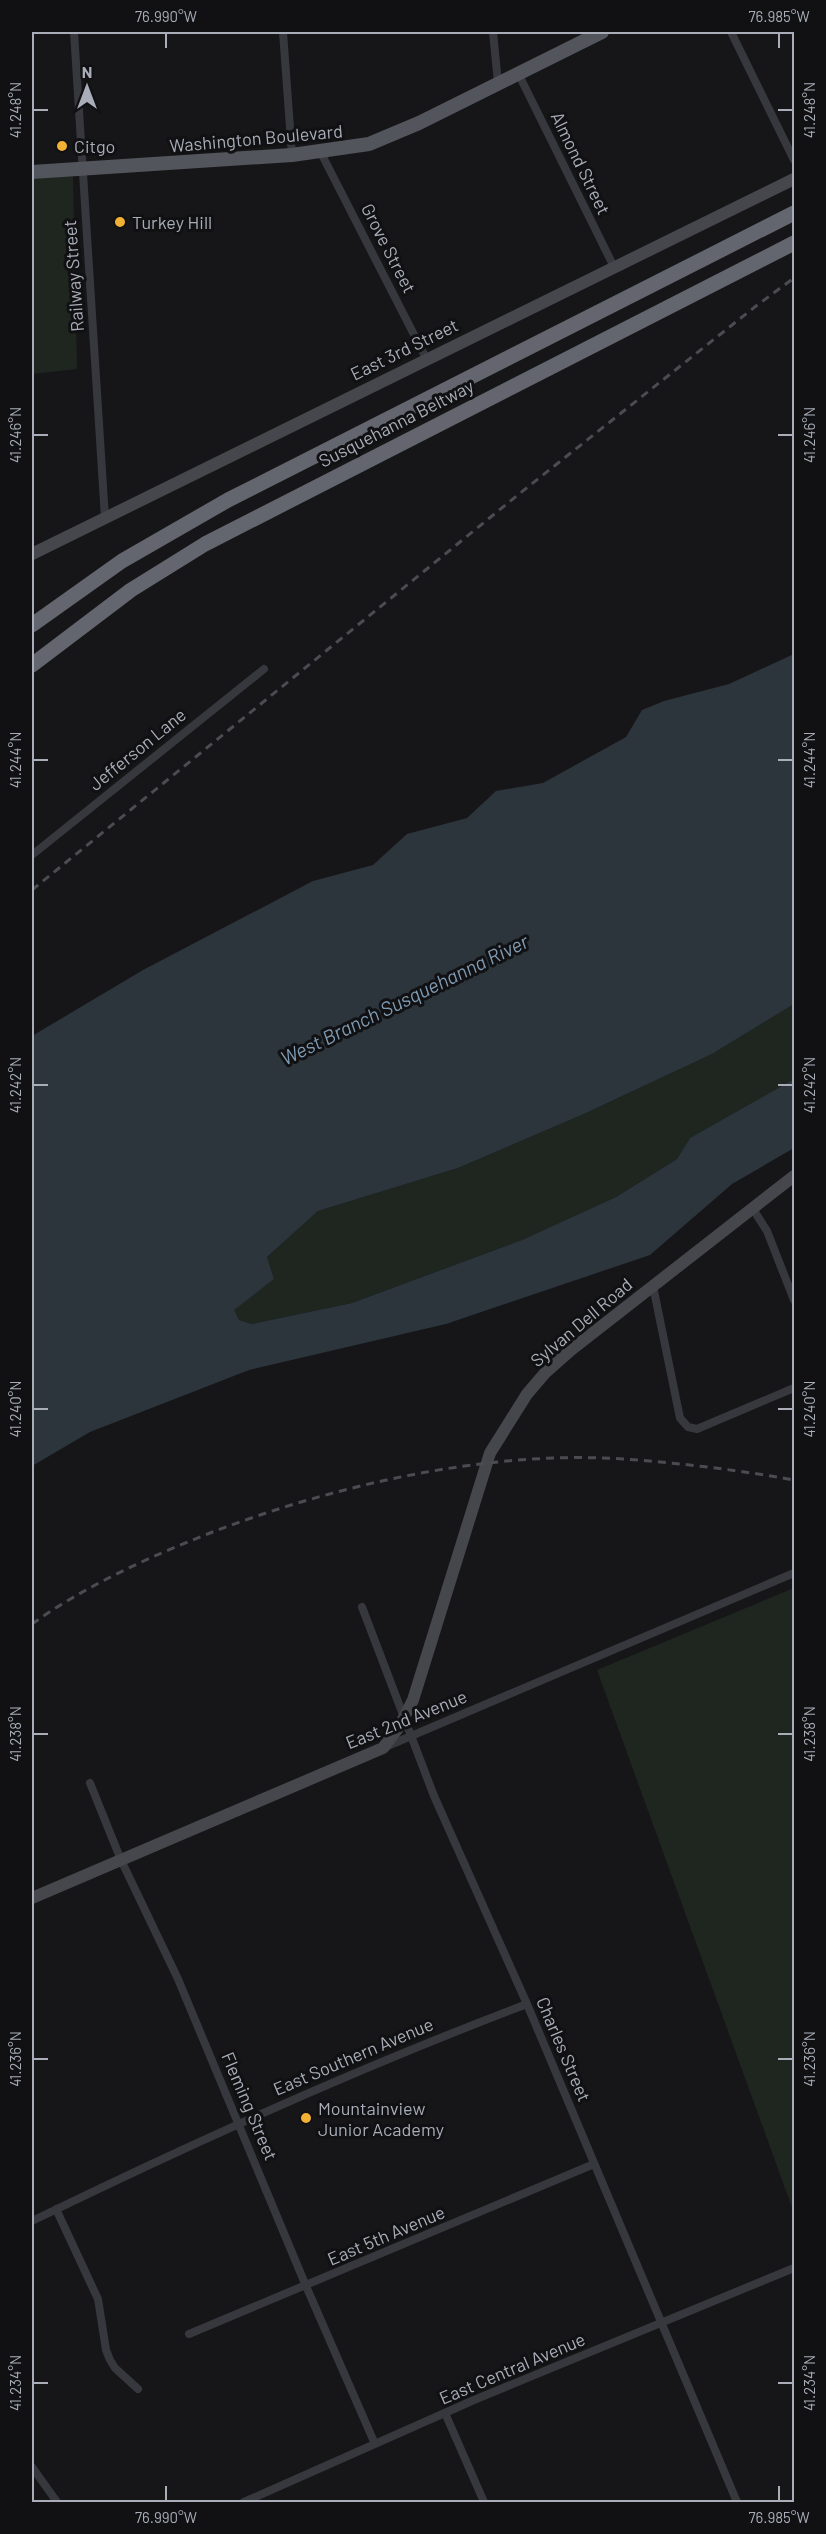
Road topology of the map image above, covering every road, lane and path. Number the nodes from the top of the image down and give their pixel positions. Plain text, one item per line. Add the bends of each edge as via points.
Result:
1 (74, 32) edge
2 (283, 32) edge
3 (493, 32) edge
4 (602, 32) edge
5 (731, 32) edge
6 (518, 73) junction
7 (498, 83) junction
8 (321, 153) junction
9 (292, 156) junction
10 (795, 160) edge
11 (83, 169) junction
12 (32, 172) edge
13 (795, 179) edge
14 (795, 213) edge
15 (795, 243) edge
16 (614, 267) junction
17 (426, 358) junction
18 (105, 518) junction
19 (32, 554) edge
20 (163, 569) junction
21 (32, 625) edge
22 (32, 665) edge
23 (264, 669) dead end
24 (32, 678) edge
25 (32, 855) edge
26 (795, 1176) edge
27 (753, 1209) junction
28 (653, 1286) junction
29 (795, 1300) edge
30 (795, 1388) edge
31 (795, 1573) edge
32 (362, 1608) dead end
33 (405, 1717) junction
34 (410, 1737) junction
35 (383, 1748) junction
36 (90, 1783) dead end
37 (121, 1860) junction
38 (32, 1898) edge
39 (527, 2004) junction
40 (240, 2122) junction
41 (594, 2164) junction
42 (56, 2209) junction
43 (32, 2222) edge
44 (795, 2268) edge
45 (306, 2286) junction
46 (661, 2324) junction
47 (189, 2334) dead end
48 (138, 2389) dead end
49 (446, 2413) junction
50 (375, 2444) junction
51 (32, 2467) edge
52 (57, 2502) edge
53 (244, 2502) edge
54 (484, 2502) edge
55 (737, 2502) edge

1 - 11 street, Railway Street
2 - 9 street
3 - 7 street
4 - 6 main road, Washington Boulevard
5 - 10 street
6 - 7 main road, Washington Boulevard
6 - 16 street, Almond Street
7 - 8 main road, Washington Boulevard via 384,138
8 - 9 main road, Washington Boulevard
8 - 17 street, Grove Street
9 - 11 main road, Washington Boulevard
11 - 12 main road, Washington Boulevard
11 - 18 street, Railway Street
13 - 16 street, East 3rd Street
14 - 21 highway, Susquehanna Beltway via 228,500 122,561
15 - 20 highway, Susquehanna Beltway via 275,507
16 - 17 street, East 3rd Street
17 - 18 street, East 3rd Street
18 - 19 street, East 3rd Street
20 - 22 highway, Susquehanna Beltway
20 - 24 highway
23 - 25 street, Jefferson Lane
26 - 27 street, Sylvan Dell Road
27 - 28 street, Sylvan Dell Road
27 - 29 street via 767,1232
28 - 30 street via 680,1418 688,1427 697,1429
28 - 33 street, Sylvan Dell Road via 545,1373 513,1413 482,1474
31 - 34 street, East 2nd Avenue
32 - 33 street, Charles Street
33 - 34 street, Charles Street
33 - 35 street, Sylvan Dell Road
34 - 35 street, East 2nd Avenue
34 - 39 street, Charles Street
35 - 37 street, East 2nd Avenue
36 - 37 street, Fleming Street
37 - 38 street, East 2nd Avenue
37 - 40 street, Fleming Street
39 - 40 street, East Southern Avenue
39 - 41 street, Charles Street
40 - 42 street, East Southern Avenue
40 - 45 street, Fleming Street
41 - 45 street, East 5th Avenue
41 - 46 street, Charles Street
42 - 43 street, East Southern Avenue
42 - 48 street via 98,2299 110,2360
44 - 46 street, East Central Avenue
45 - 47 street, East 5th Avenue
45 - 50 street, Fleming Street
46 - 49 street, East Central Avenue
46 - 55 street, Charles Street
49 - 50 street, East Central Avenue
49 - 54 street
50 - 53 street, East Central Avenue
51 - 52 street

